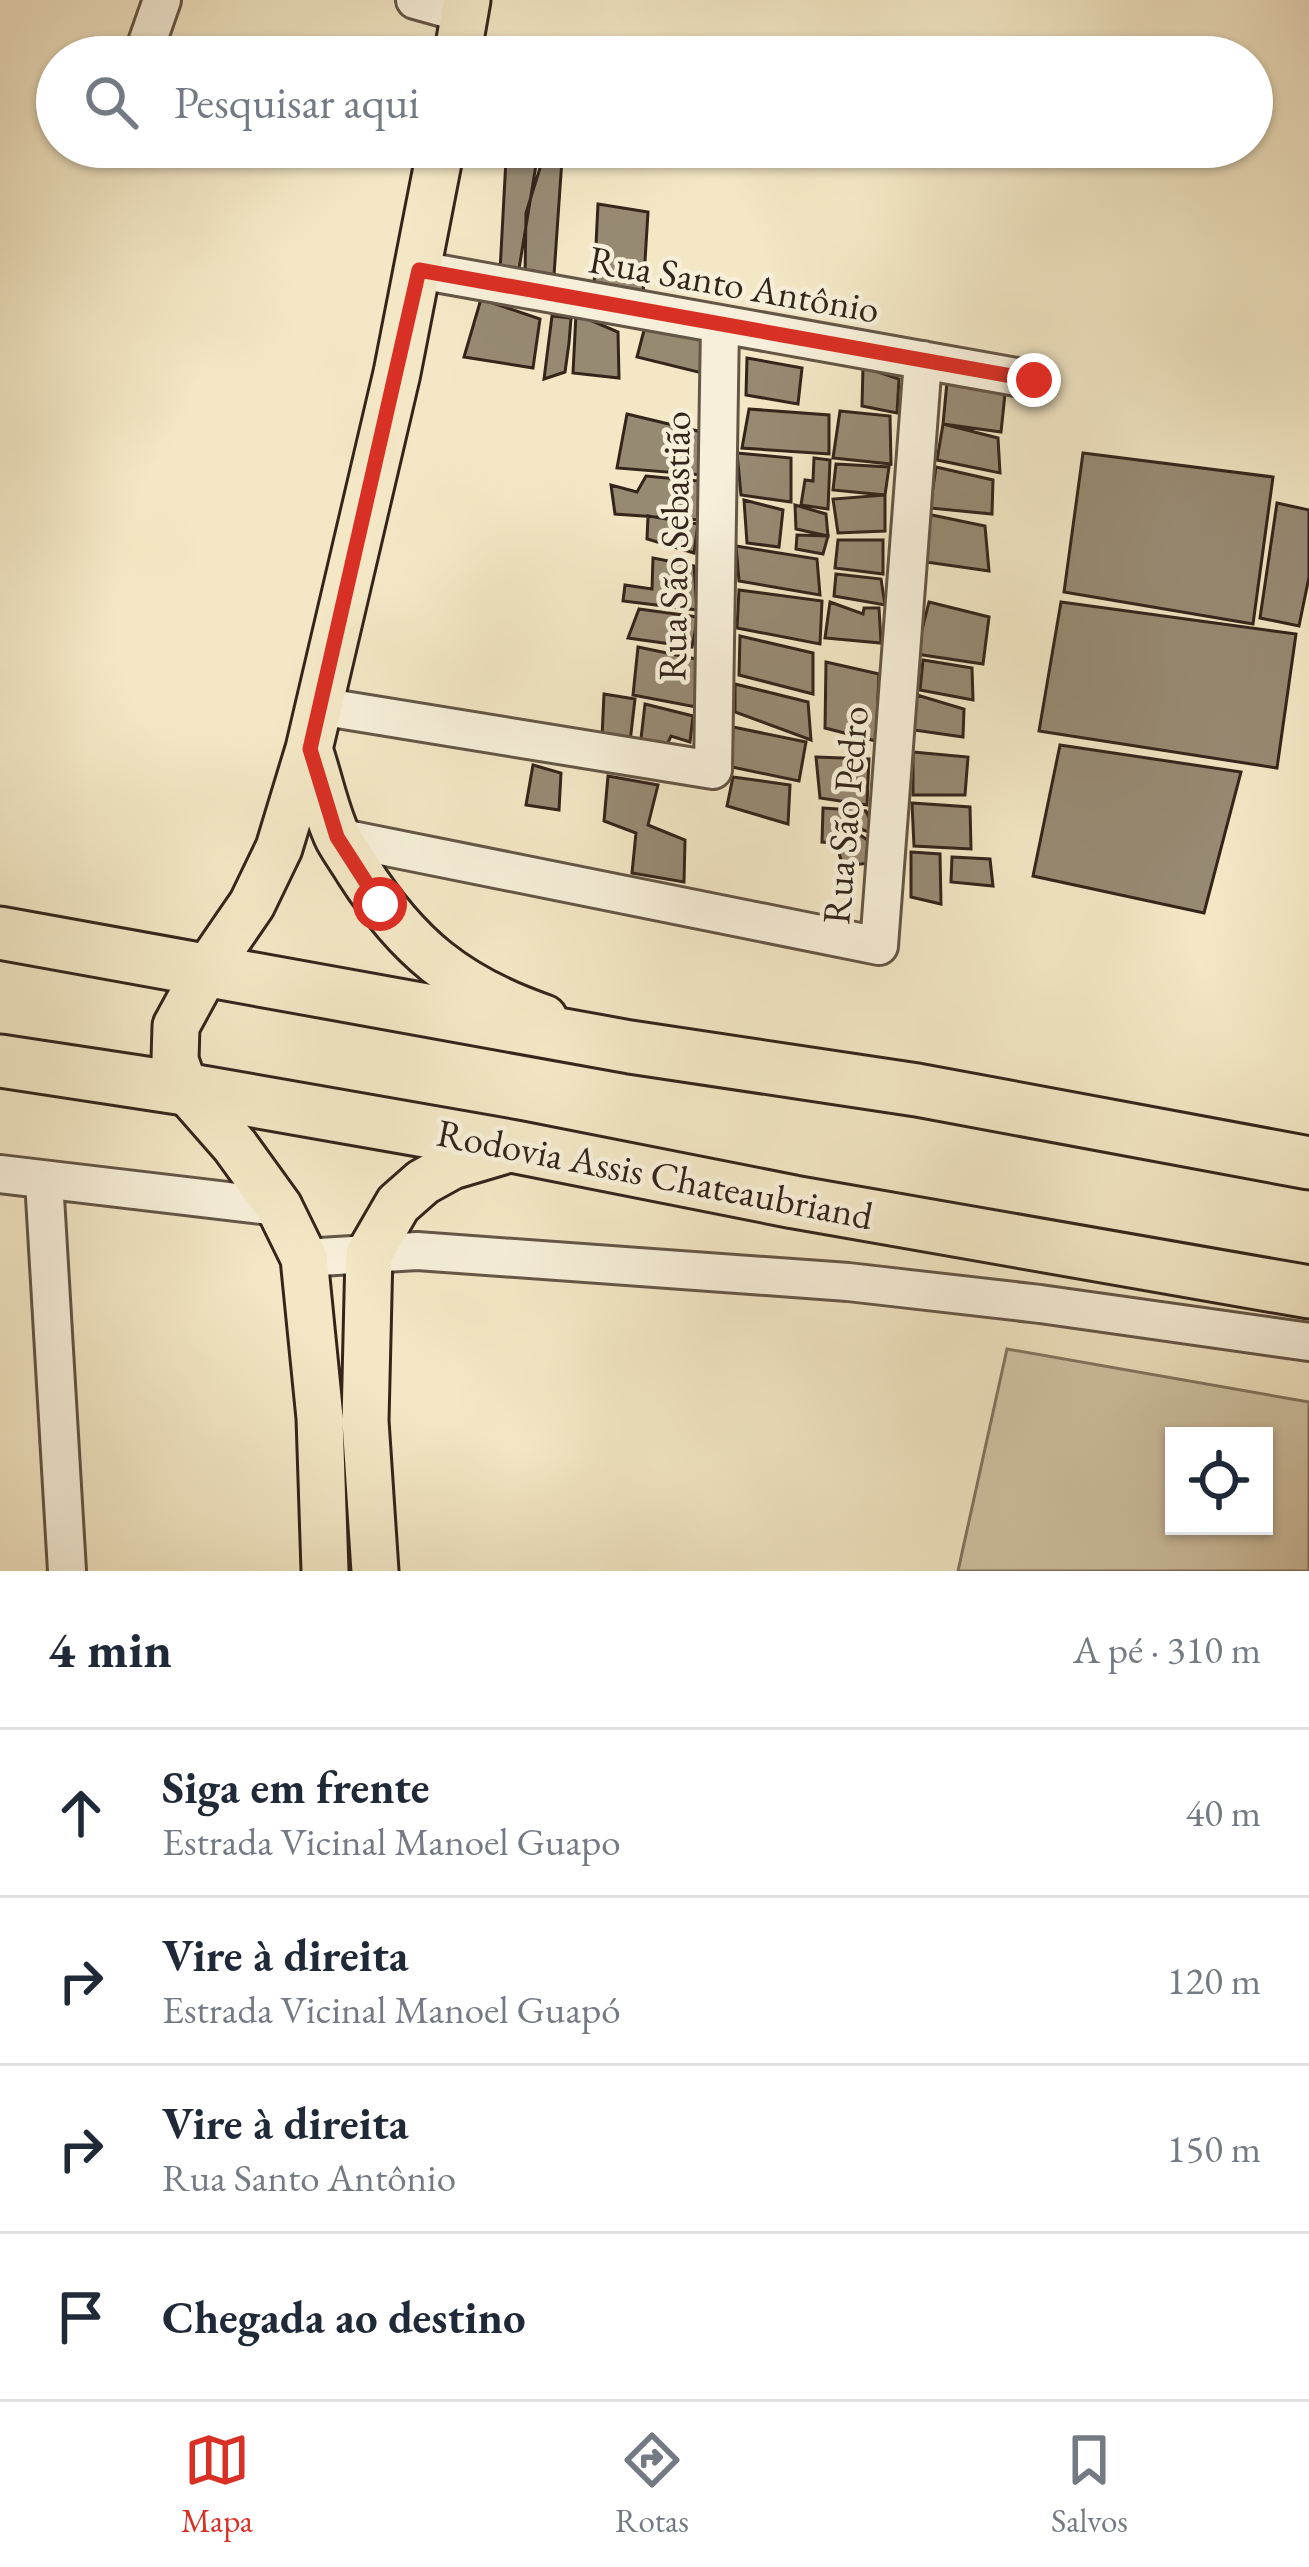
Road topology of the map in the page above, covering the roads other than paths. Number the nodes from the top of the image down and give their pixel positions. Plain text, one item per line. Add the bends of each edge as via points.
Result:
1 (162, 0) edge
2 (415, 0) edge
3 (463, 24) edge
4 (148, 36) edge
5 (437, 168) edge
6 (419, 270) junction
7 (720, 324) junction
8 (922, 360) junction
9 (1034, 380) dead end
10 (314, 728) junction
11 (337, 837) junction
12 (0, 933) edge
13 (206, 971) junction
14 (630, 1047) junction
15 (0, 1061) edge
16 (185, 1089) junction
17 (516, 1147) junction
18 (1309, 1163) edge
19 (0, 1174) edge
20 (44, 1180) junction
21 (279, 1207) junction
22 (369, 1254) junction
23 (304, 1258) junction
24 (1309, 1292) edge
25 (1309, 1342) edge
26 (67, 1571) edge
27 (325, 1571) edge
28 (375, 1571) edge

1 - 4 street
2 - 3 street
5 - 6 main road
6 - 7 street, Rua Santo Antônio
6 - 10 main road
7 - 8 street, Rua Santo Antônio
7 - 10 street, Rua São Sebastião via 713,770
8 - 9 street, Rua Santo Antônio
8 - 11 street, Rua São Pedro via 878,946
10 - 11 main road
10 - 13 main road via 279,848
11 - 14 main road via 419,949 507,1005
12 - 13 highway
13 - 14 highway
13 - 16 main road via 176,1026
14 - 18 highway
15 - 16 highway, Rodovia Assis Chateaubriand
16 - 17 highway, Rodovia Assis Chateaubriand
16 - 21 main road
17 - 22 main road via 423,1182 398,1204
17 - 24 highway, Rodovia Assis Chateaubriand
19 - 20 street
20 - 21 street
20 - 26 street
21 - 23 main road
22 - 23 street
22 - 25 street via 458,1253 848,1282
22 - 28 main road via 365,1421
23 - 27 main road

